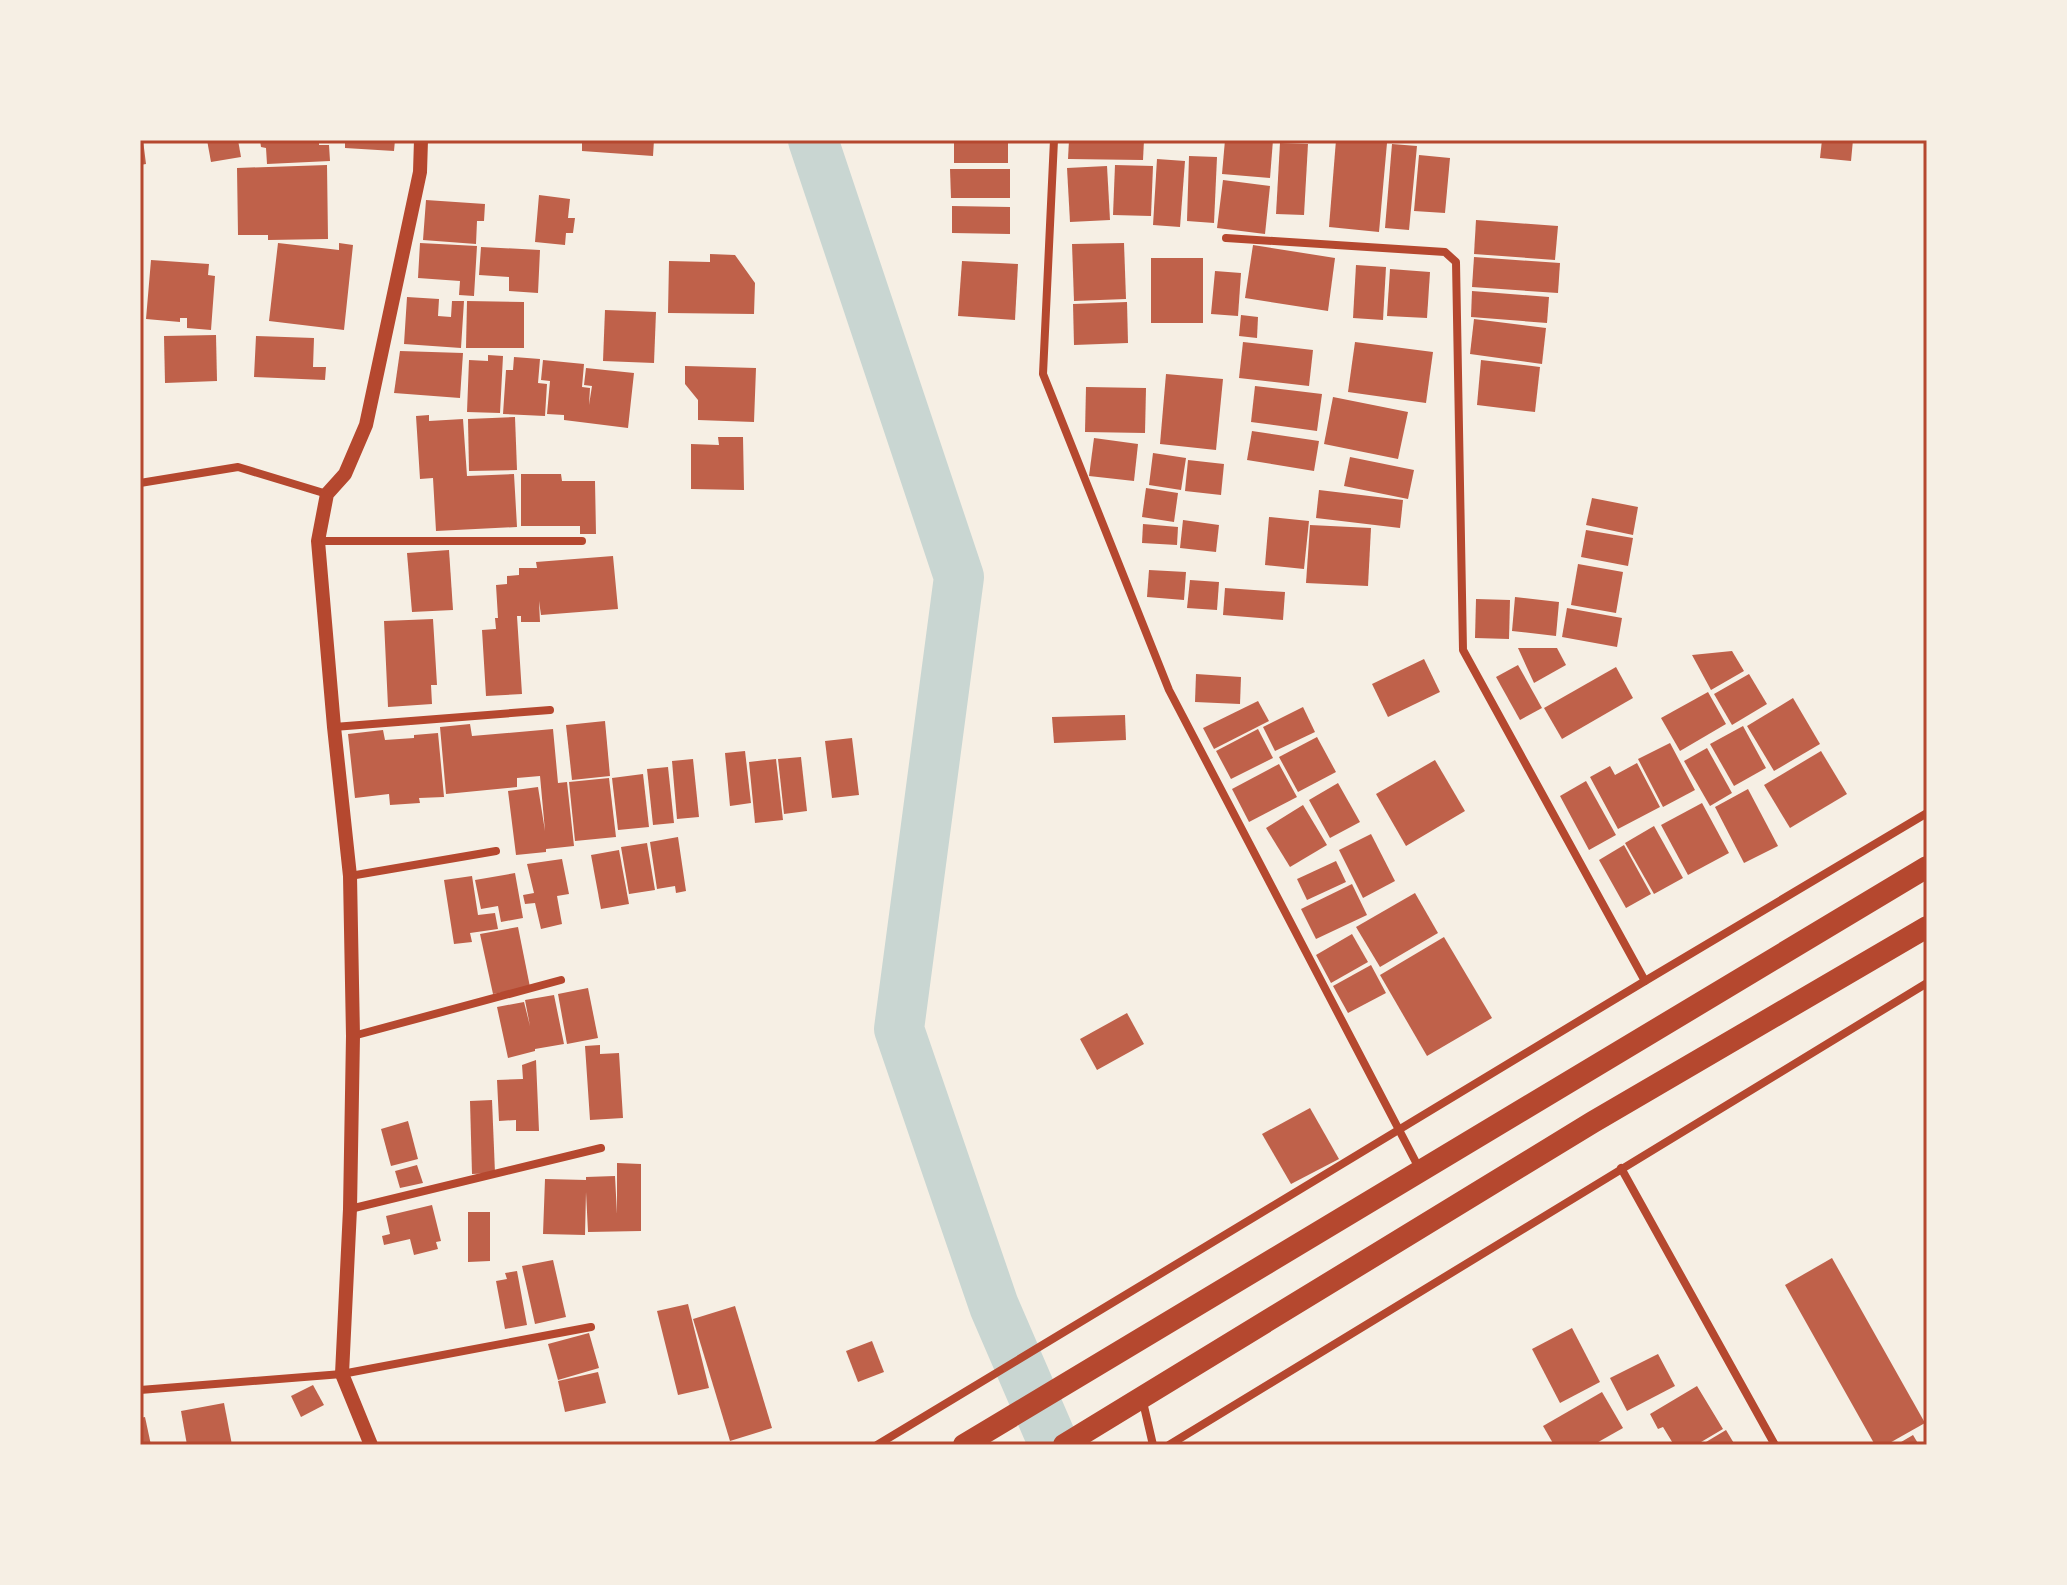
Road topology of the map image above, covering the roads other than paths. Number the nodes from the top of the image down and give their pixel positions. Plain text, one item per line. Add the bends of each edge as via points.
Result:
1 (421, 140) edge
2 (1054, 140) edge
3 (1226, 238) dead end
4 (140, 483) edge
5 (327, 494) junction
6 (318, 541) junction
7 (582, 541) dead end
8 (550, 710) dead end
9 (334, 727) junction
10 (1927, 813) edge
11 (496, 851) dead end
12 (1927, 867) edge
13 (350, 876) junction
14 (1927, 927) edge
15 (561, 980) dead end
16 (1645, 981) junction
17 (1927, 983) edge
18 (353, 1036) junction
19 (1398, 1130) junction
20 (601, 1148) dead end
21 (1621, 1168) junction
22 (1420, 1171) junction
23 (350, 1209) junction
24 (591, 1327) dead end
25 (342, 1374) junction
26 (140, 1390) edge
27 (1141, 1397) junction
28 (371, 1445) edge
29 (877, 1445) edge
30 (964, 1445) edge
31 (1064, 1445) edge
32 (1153, 1445) edge
33 (1169, 1445) edge
34 (1775, 1445) edge

1 - 5 street via 420,172 366,425 345,474
2 - 19 street via 1043,374 1169,690
3 - 16 street via 1445,252 1456,262 1463,650
4 - 5 street via 238,467
5 - 6 street
6 - 7 street
6 - 9 street
8 - 9 street
9 - 13 street
10 - 16 street
11 - 13 street
12 - 22 highway
13 - 18 street
14 - 27 highway via 1593,1122
15 - 18 street
16 - 19 street
17 - 21 street
18 - 23 street
19 - 22 street
19 - 29 street
20 - 23 street
21 - 33 street
21 - 34 street
22 - 30 highway
23 - 25 street
24 - 25 street
25 - 26 street
25 - 28 street
27 - 31 highway
27 - 32 street

